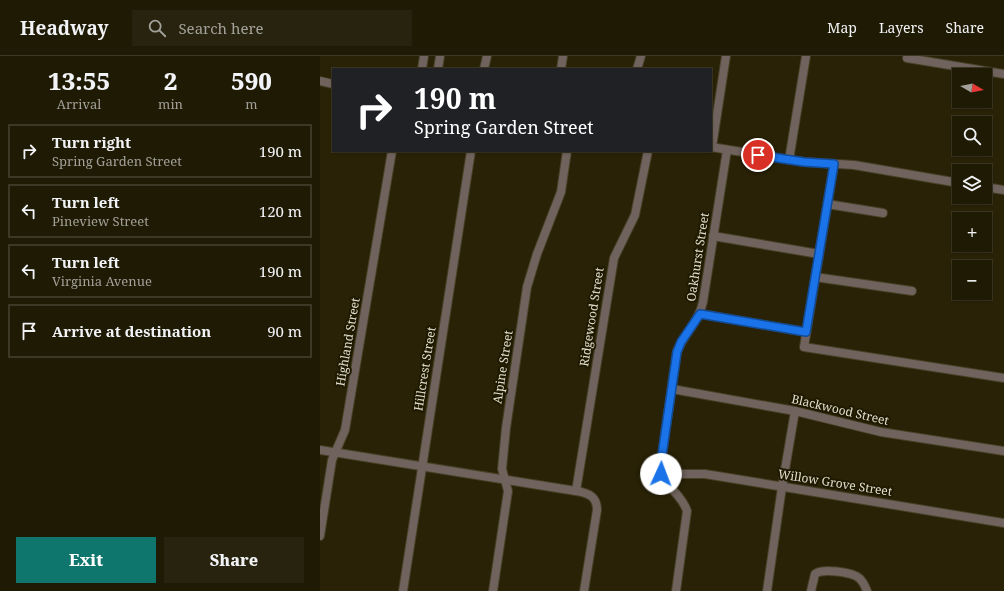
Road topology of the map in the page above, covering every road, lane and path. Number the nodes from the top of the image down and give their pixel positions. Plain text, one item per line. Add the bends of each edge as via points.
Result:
1 (424, 56) edge
2 (440, 56) edge
3 (487, 56) edge
4 (563, 56) edge
5 (641, 56) edge
6 (726, 56) edge
7 (806, 56) edge
8 (907, 58) dead end
9 (422, 68) edge
10 (438, 68) edge
11 (484, 68) edge
12 (561, 68) edge
13 (637, 68) edge
14 (1004, 74) edge
15 (320, 81) edge
16 (332, 84) edge
17 (712, 147) edge
18 (727, 150) junction
19 (392, 152) edge
20 (471, 152) edge
21 (567, 152) edge
22 (648, 152) edge
23 (789, 160) junction
24 (834, 164) junction
25 (952, 182) edge
26 (992, 188) edge
27 (1004, 190) edge
28 (827, 204) junction
29 (883, 213) dead end
30 (714, 236) junction
31 (819, 254) junction
32 (815, 277) junction
33 (912, 291) dead end
34 (700, 314) junction
35 (806, 332) junction
36 (1004, 378) edge
37 (672, 389) junction
38 (795, 411) junction
39 (320, 450) edge
40 (1004, 451) edge
41 (336, 452) junction
42 (422, 468) junction
43 (661, 474) junction
44 (505, 481) junction
45 (782, 487) junction
46 (576, 491) junction
47 (1004, 523) edge
48 (320, 536) edge
49 (403, 591) edge
50 (493, 591) edge
51 (584, 591) edge
52 (676, 591) edge
53 (767, 591) edge
54 (811, 591) edge
55 (867, 591) edge

1 - 9 street
2 - 10 street
3 - 11 street
4 - 12 street
5 - 13 street
6 - 17 street
7 - 23 street
8 - 14 street
15 - 16 street
17 - 18 street
18 - 23 street
18 - 30 street, Oakhurst Street
19 - 41 street, Highland Street via 345,430
20 - 42 street, Hillcrest Street
21 - 44 street, Alpine Street via 562,192 537,254 527,288 506,428 502,469
22 - 46 street, Ridgewood Street via 635,215 614,258
23 - 24 street
24 - 25 street
24 - 28 street
26 - 27 street
28 - 29 street
28 - 31 street
30 - 31 street
30 - 34 street, Oakhurst Street
31 - 32 street
32 - 33 street
32 - 35 street
34 - 35 street
34 - 37 street, Oakhurst Street via 677,352
35 - 36 street via 804,347
37 - 38 street, Blackwood Street
37 - 43 street, Oakhurst Street
38 - 40 street, Blackwood Street via 881,432
38 - 45 street
39 - 41 street
41 - 42 street
41 - 48 street, Highland Street via 332,460
42 - 44 street
42 - 49 street, Hillcrest Street
43 - 45 street, Willow Grove Street via 705,474
43 - 52 street via 687,511
44 - 46 street
44 - 50 street, Alpine Street via 508,491
45 - 47 street, Willow Grove Street
45 - 53 street
46 - 51 street via 594,498 597,510
54 - 55 street via 813,579 818,571 855,576 862,581

